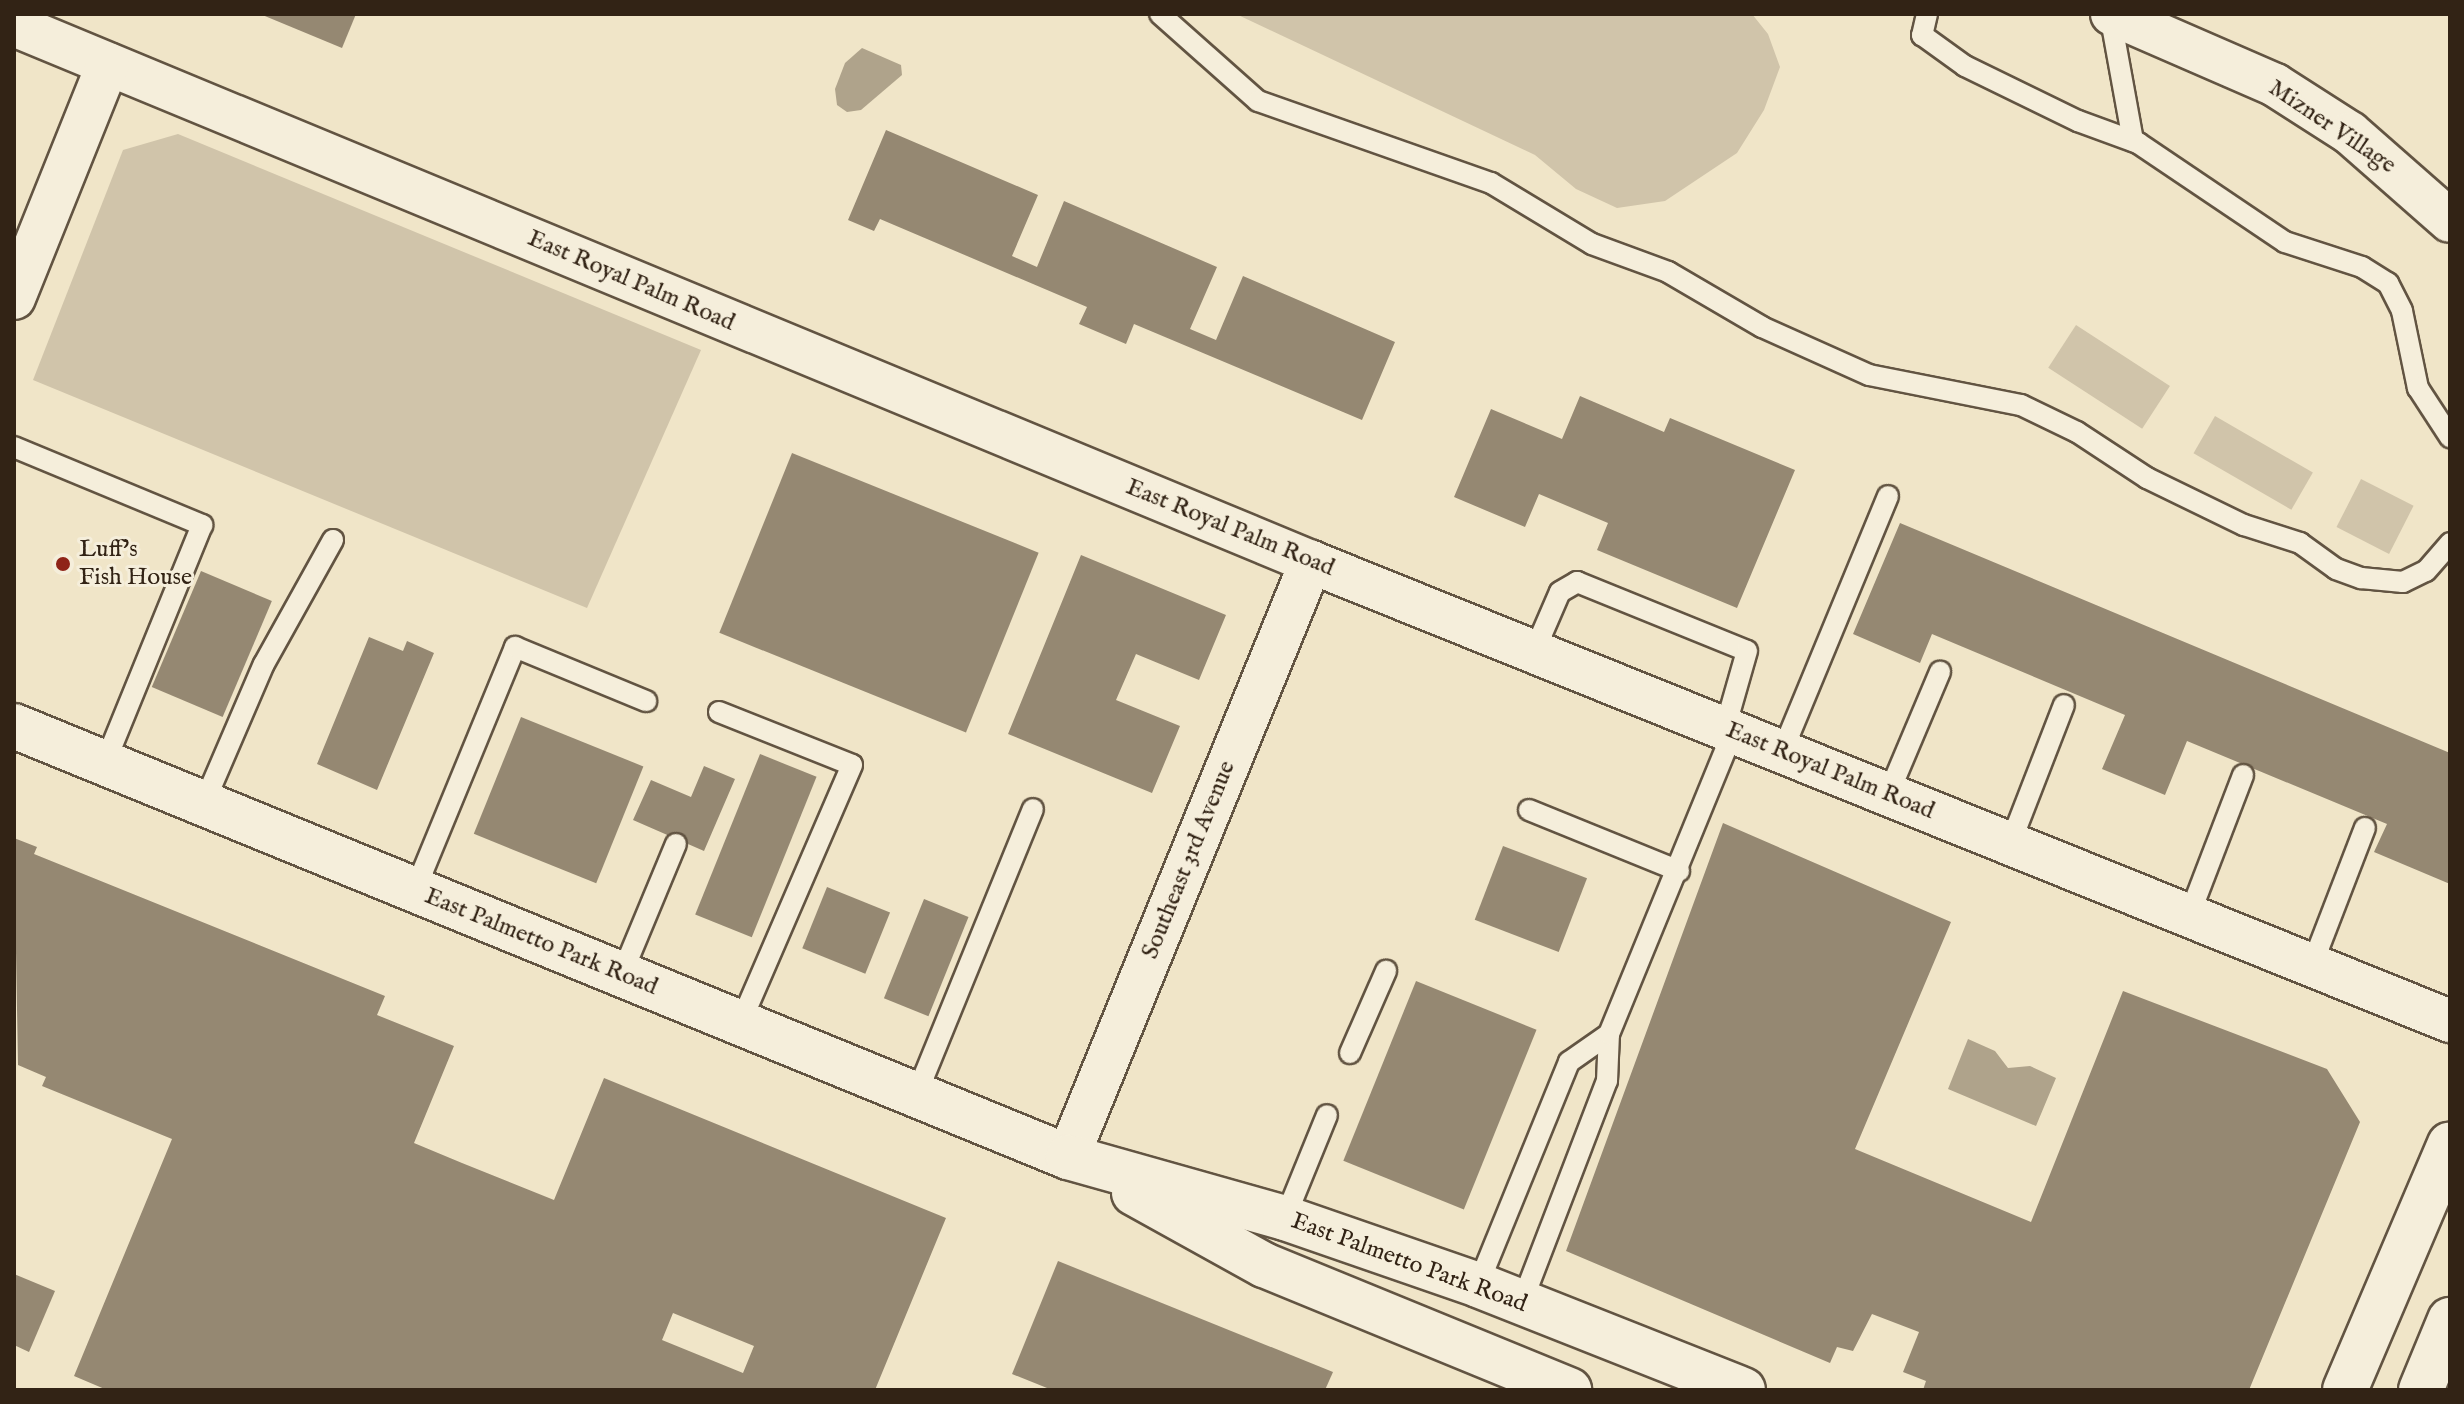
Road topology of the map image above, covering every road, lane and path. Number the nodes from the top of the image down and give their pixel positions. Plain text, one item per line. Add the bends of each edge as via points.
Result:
1 (1160, 14) edge
2 (1927, 14) edge
3 (2111, 14) edge
4 (14, 25) edge
5 (108, 64) junction
6 (2133, 141) junction
7 (2450, 221) edge
8 (14, 298) edge
9 (2450, 437) edge
10 (14, 447) edge
11 (1888, 496) dead end
12 (333, 540) dead end
13 (2450, 543) edge
14 (1311, 562) junction
15 (1534, 652) junction
16 (1940, 672) dead end
17 (646, 701) dead end
18 (2064, 705) dead end
19 (719, 712) dead end
20 (14, 726) edge
21 (1729, 730) junction
22 (1782, 752) junction
23 (105, 763) junction
24 (2243, 775) dead end
25 (1888, 795) junction
26 (204, 803) junction
27 (1033, 809) dead end
28 (1529, 810) dead end
29 (2365, 828) dead end
30 (676, 844) dead end
31 (2010, 844) junction
32 (1679, 871) junction
33 (415, 890) junction
34 (2189, 916) junction
35 (2312, 965) junction
36 (1386, 971) dead end
37 (621, 976) junction
38 (2450, 1021) edge
39 (740, 1024) junction
40 (1609, 1034) junction
41 (1350, 1053) dead end
42 (915, 1098) junction
43 (1327, 1115) dead end
44 (2450, 1144) edge
45 (1068, 1157) junction
46 (1285, 1218) junction
47 (1478, 1285) junction
48 (1522, 1302) junction
49 (2450, 1320) edge
50 (1569, 1390) edge
51 (1743, 1390) edge
52 (2345, 1390) edge
53 (2421, 1390) edge

1 - 13 lane via 1258,101 1491,183 1592,244 1668,272 1762,327 1869,375 2021,405 2077,432 2147,478 2244,525 2300,543 2336,569 2361,578 2403,582 2426,571
2 - 6 lane via 1922,35 1965,66 2078,121
3 - 6 lane
3 - 7 street, Mizner Village via 2275,85 2350,133
4 - 5 street, East Royal Palm Road
5 - 8 street
5 - 14 street, East Royal Palm Road
6 - 9 lane via 2285,242 2362,267 2388,283 2402,311 2418,388
10 - 23 lane via 202,525
11 - 22 lane
12 - 26 lane via 264,664
14 - 15 street, East Royal Palm Road
14 - 45 street, Southeast 3rd Avenue
15 - 21 street, East Royal Palm Road
15 - 21 lane via 1560,592 1577,582 1747,651
16 - 25 lane
17 - 33 lane via 515,647
18 - 31 lane
19 - 39 lane via 852,765
20 - 23 main road, East Palmetto Park Road
21 - 22 street, East Royal Palm Road
21 - 32 lane
22 - 25 street, East Royal Palm Road
23 - 26 main road, East Palmetto Park Road
24 - 34 lane
25 - 31 street, East Royal Palm Road
26 - 33 main road, East Palmetto Park Road
27 - 42 lane
28 - 32 lane
29 - 35 lane
30 - 37 lane
31 - 34 street, East Royal Palm Road
32 - 40 lane
33 - 37 main road, East Palmetto Park Road
34 - 35 street, East Royal Palm Road
35 - 38 street, East Royal Palm Road
36 - 41 lane
37 - 39 main road, East Palmetto Park Road
39 - 42 main road, East Palmetto Park Road
40 - 47 lane via 1569,1062
40 - 48 lane via 1607,1081
42 - 45 main road, East Palmetto Park Road
43 - 46 lane
44 - 52 main road
45 - 46 main road, East Palmetto Park Road
45 - 50 main road, East Palmetto Park Road via 1264,1265
46 - 47 main road, East Palmetto Park Road
47 - 48 main road, East Palmetto Park Road
48 - 51 main road, East Palmetto Park Road
49 - 53 main road

